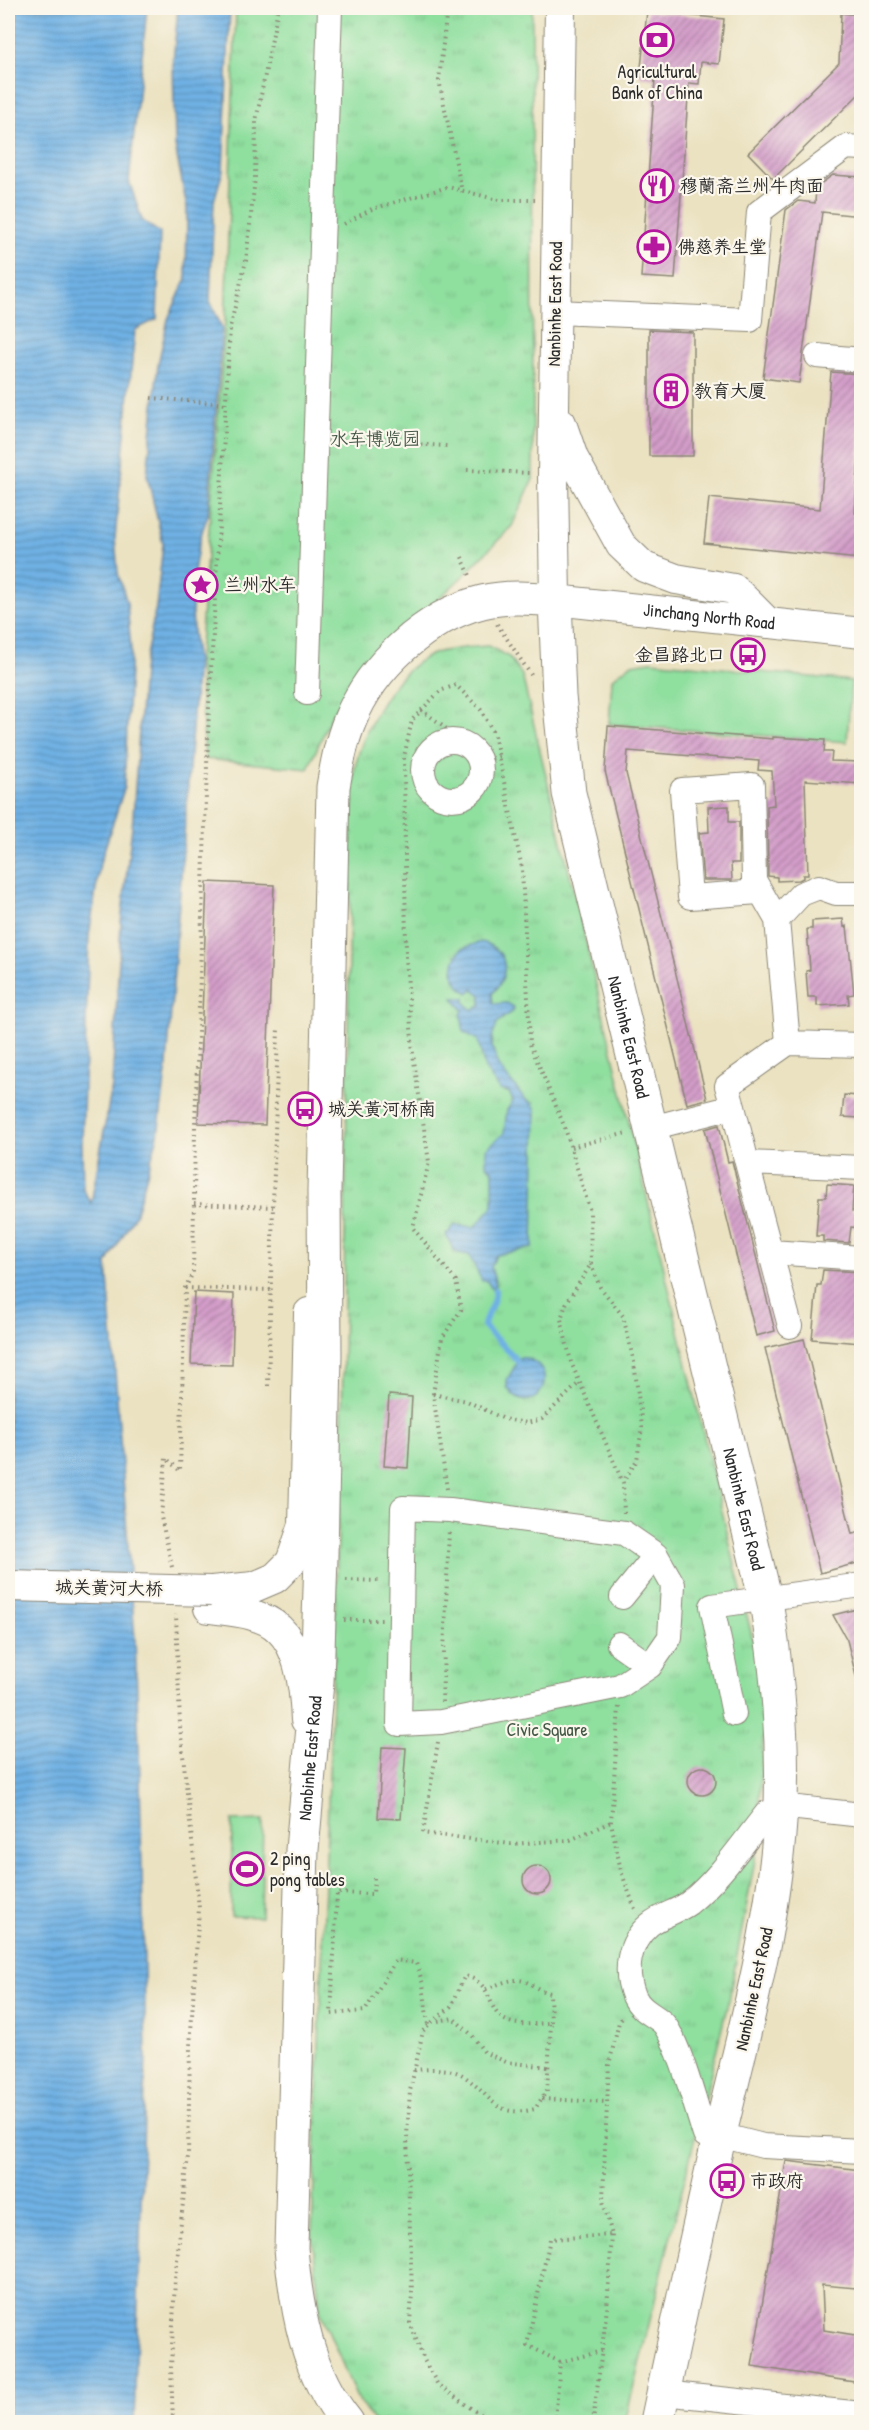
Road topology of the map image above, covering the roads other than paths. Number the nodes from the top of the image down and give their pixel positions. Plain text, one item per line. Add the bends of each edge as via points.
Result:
1 (330, 8) edge
2 (560, 8) edge
3 (861, 148) edge
4 (555, 312) junction
5 (817, 356) dead end
6 (861, 360) edge
7 (554, 403) junction
8 (555, 600) junction
9 (768, 623) junction
10 (861, 633) edge
11 (307, 693) dead end
12 (490, 759) joint
13 (759, 892) junction
14 (861, 893) edge
15 (777, 920) junction
16 (789, 1043) junction
17 (861, 1045) edge
18 (733, 1107) junction
19 (651, 1128) junction
20 (747, 1163) junction
21 (861, 1168) edge
22 (324, 1191) junction
23 (770, 1252) junction
24 (861, 1258) edge
25 (790, 1326) dead end
26 (656, 1555) junction
27 (861, 1585) edge
28 (8, 1586) edge
29 (622, 1597) dead end
30 (210, 1600) junction
31 (766, 1600) junction
32 (8, 1603) edge
33 (619, 1644) dead end
34 (650, 1666) junction
35 (734, 1714) dead end
36 (308, 1789) junction
37 (774, 1810) junction
38 (861, 1815) edge
39 (712, 2135) junction
40 (861, 2151) edge
41 (660, 2408) edge
42 (861, 2414) edge
43 (347, 2422) edge

1 - 11 street
2 - 4 main road, Nanbinhe East Road
3 - 4 street via 846,147 759,212 750,320
4 - 7 main road, Nanbinhe East Road
5 - 6 street
7 - 8 main road, Nanbinhe East Road
7 - 9 main road via 573,458 621,545 644,567 676,579 734,589
8 - 9 main road, Jinchang North Road
8 - 19 highway, Nanbinhe East Road via 569,793
8 - 22 highway, Nanbinhe East Road via 513,597 482,602 433,624 382,668 350,720 333,787
9 - 10 main road, Jinchang North Road
12 - 12 street via 478,784 460,798 438,795 424,777 427,755 444,741 456,740
13 - 13 street via 690,897 682,790 752,785 754,880
13 - 15 street
14 - 15 street via 836,893 819,887 801,894
15 - 16 street
16 - 17 street
16 - 18 street via 727,1086
18 - 19 street
18 - 20 street
19 - 31 highway, Nanbinhe East Road
20 - 21 street
20 - 23 street
22 - 30 main road, Nanbinhe East Road via 309,1312 304,1525 291,1562 275,1578
22 - 36 highway, Nanbinhe East Road via 324,1447 317,1682
23 - 24 street
23 - 25 street
26 - 29 street
26 - 34 street via 673,1585 670,1637
26 - 34 street via 624,1533 450,1510 404,1508 399,1724 441,1722 620,1686
27 - 31 street
28 - 30 main road, 城关黄河大桥, bridge
30 - 32 main road, 城关黄河大桥
30 - 36 main road via 258,1617 279,1629 291,1646 305,1706
31 - 35 street via 712,1606
31 - 37 highway, Nanbinhe East Road via 781,1721
33 - 34 street
36 - 43 highway, Nanbinhe East Road via 302,1850 291,2248 304,2336 320,2378
37 - 38 street
37 - 39 highway, Nanbinhe East Road via 774,1888 756,1988
37 - 39 street via 688,1904 649,1925 636,1940 629,1959 629,1980 636,1999 648,2015 666,2025
39 - 40 street via 763,2146
39 - 41 highway, Nanbinhe East Road
41 - 42 street

